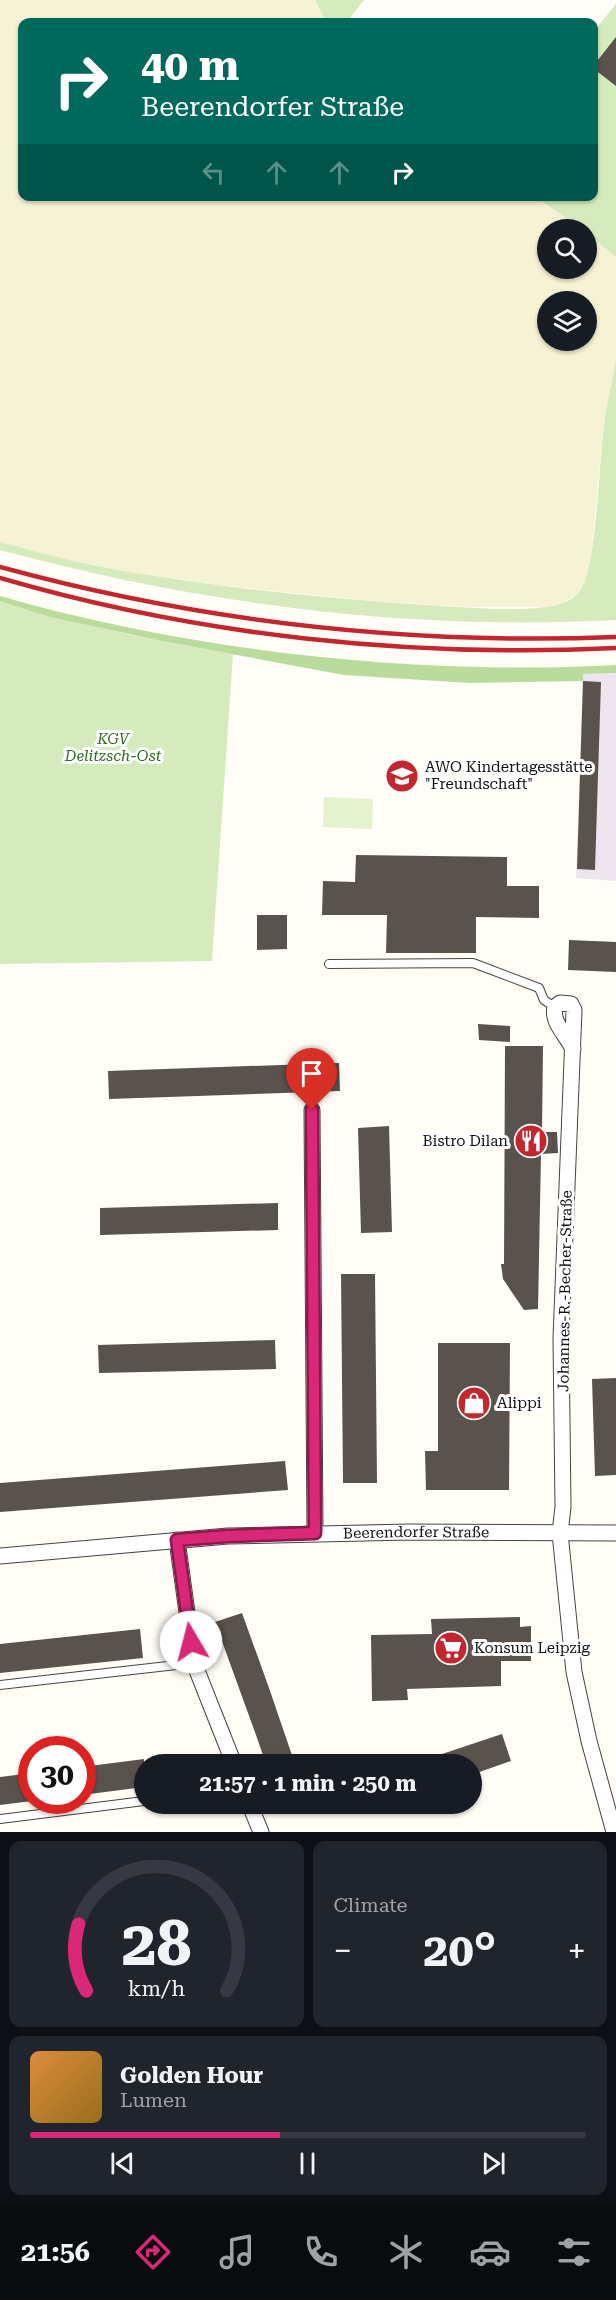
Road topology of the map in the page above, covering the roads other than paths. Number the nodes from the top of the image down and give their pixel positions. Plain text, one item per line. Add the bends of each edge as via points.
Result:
1 (329, 964) dead end
2 (555, 1007) joint
3 (312, 1110) dead end
4 (315, 1533) junction
5 (560, 1533) junction
6 (616, 1533) edge
7 (177, 1540) junction
8 (0, 1556) edge
9 (194, 1663) junction
10 (0, 1685) edge
11 (230, 1754) edge
12 (134, 1802) edge
13 (254, 1814) edge
14 (0, 1819) edge
15 (261, 1832) edge
16 (614, 1832) edge

1 - 2 lane via 473,963 539,988 544,1000
2 - 5 street, Johannes-R.-Becher-Straße via 555,1020 573,1049 561,1338
3 - 4 street
4 - 5 street, Beerendorfer Straße
4 - 7 street, Beerendorfer Straße
5 - 6 street, Beerendorfer Straße
5 - 16 street, Johannes-R.-Becher-Straße via 574,1672
7 - 8 street, Beerendorfer Straße
7 - 9 street
9 - 10 lane
9 - 11 street
12 - 14 lane
13 - 15 street

